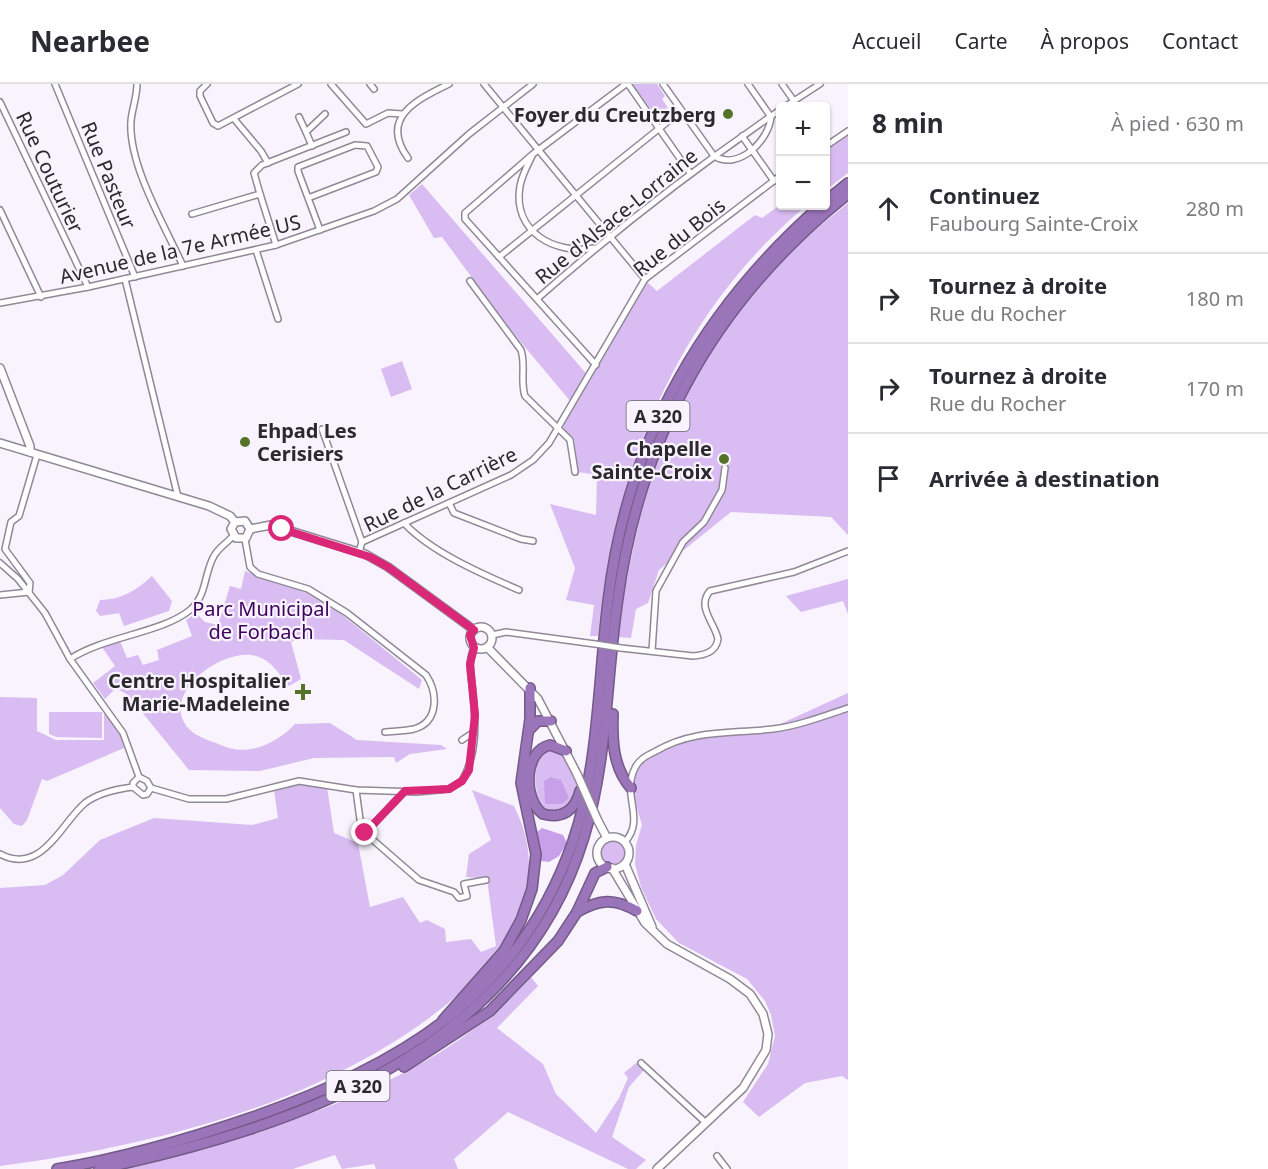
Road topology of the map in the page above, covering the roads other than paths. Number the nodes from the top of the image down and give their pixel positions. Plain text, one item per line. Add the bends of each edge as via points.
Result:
1 (55, 84) edge
2 (137, 84) edge
3 (207, 84) edge
4 (298, 84) edge
5 (331, 84) edge
6 (449, 84) edge
7 (484, 84) edge
8 (532, 84) edge
9 (627, 84) edge
10 (663, 84) edge
11 (748, 84) edge
12 (782, 84) edge
13 (820, 84) edge
14 (794, 101) joint
15 (0, 102) edge
16 (504, 108) junction
17 (681, 111) junction
18 (776, 113) edge
19 (325, 114) dead end
20 (402, 114) junction
21 (299, 117) dead end
22 (771, 117) junction
23 (235, 120) junction
24 (659, 128) junction
25 (848, 131) edge
26 (306, 132) junction
27 (346, 132) dead end
28 (742, 136) junction
29 (830, 143) edge
30 (312, 146) junction
31 (538, 150) junction
32 (753, 150) junction
33 (533, 154) junction
34 (714, 156) junction
35 (408, 158) dead end
36 (268, 163) junction
37 (690, 173) junction
38 (774, 181) joint
39 (848, 183) edge
40 (260, 194) junction
41 (574, 194) junction
42 (848, 194) edge
43 (830, 197) edge
44 (308, 198) junction
45 (0, 210) edge
46 (815, 210) edge
47 (192, 214) dead end
48 (320, 230) junction
49 (531, 230) junction
50 (610, 237) junction
51 (276, 245) junction
52 (594, 248) junction
53 (256, 250) junction
54 (499, 257) junction
55 (183, 266) junction
56 (135, 277) junction
57 (125, 279) junction
58 (645, 279) junction
59 (470, 281) dead end
60 (88, 287) junction
61 (41, 297) junction
62 (537, 299) junction
63 (0, 303) edge
64 (278, 319) dead end
65 (596, 365) junction
66 (0, 368) edge
67 (559, 427) junction
68 (322, 429) dead end
69 (0, 443) edge
70 (33, 453) junction
71 (725, 468) dead end
72 (575, 472) dead end
73 (178, 497) junction
74 (449, 503) junction
75 (235, 522) junction
76 (404, 523) junction
77 (250, 529) junction
78 (233, 536) junction
79 (244, 539) junction
80 (533, 541) dead end
81 (362, 542) junction
82 (848, 551) edge
83 (359, 552) junction
84 (0, 563) edge
85 (519, 590) dead end
86 (29, 592) junction
87 (0, 595) edge
88 (474, 630) junction
89 (492, 635) junction
90 (474, 648) junction
91 (488, 648) junction
92 (652, 651) junction
93 (70, 659) junction
94 (611, 671) junction
95 (530, 688) junction
96 (848, 708) edge
97 (551, 721) junction
98 (529, 730) junction
99 (385, 732) dead end
100 (474, 732) junction
101 (474, 743) junction
102 (566, 751) junction
103 (139, 777) junction
104 (589, 777) junction
105 (134, 787) junction
106 (151, 788) junction
107 (631, 788) junction
108 (356, 790) junction
109 (405, 791) junction
110 (365, 833) junction
111 (607, 838) junction
112 (625, 842) junction
113 (0, 854) edge
114 (625, 864) junction
115 (609, 868) junction
116 (486, 880) dead end
117 (640, 911) junction
118 (578, 912) junction
119 (439, 1026) junction
120 (641, 1063) dead end
121 (384, 1073) junction
122 (705, 1122) junction
123 (717, 1156) dead end
124 (57, 1169) edge
125 (99, 1169) edge
126 (657, 1169) edge
127 (727, 1169) edge

1 - 56 street, Rue Pasteur
2 - 55 street via 131,122 136,152
3 - 23 street via 200,96 213,123 218,126
4 - 23 street
5 - 20 street via 362,122 371,123 388,113
6 - 20 street via 413,103
7 - 16 street
8 - 16 street
9 - 24 street
9 - 31 street
10 - 17 street
11 - 22 street
12 - 14 street
13 - 14 street
15 - 60 street, Rue Couturier
16 - 31 street
16 - 48 street, Avenue de la 7e Armée US via 397,199
17 - 24 street
17 - 34 street
18 - 22 street, Rue d'Alsace-Lorraine
19 - 26 street
20 - 35 street via 398,139
21 - 26 street
22 - 28 street, Rue d'Alsace-Lorraine
22 - 32 street, Rue d'Alsace-Lorraine via 767,133
23 - 36 street
24 - 37 street
24 - 41 street
25 - 29 street
26 - 30 street
27 - 30 street
28 - 32 street
28 - 34 street, Rue d'Alsace-Lorraine
30 - 36 street
31 - 33 street
31 - 41 street
32 - 34 street, Rue d'Alsace-Lorraine via 726,159
32 - 38 street
33 - 49 street via 523,174 519,195 524,219
33 - 54 street via 465,213 465,219
34 - 37 street, Rue d'Alsace-Lorraine
36 - 40 street via 254,173
37 - 50 street, Rue d'Alsace-Lorraine
38 - 58 street, Rue du Bois
39 - 43 highway
40 - 47 street
40 - 51 street
41 - 49 street
41 - 50 street
42 - 94 highway, A 320 via 792,242 755,281 716,333 664,426 627,543
44 - 44 street via 298,167 356,145 367,146 378,167 376,172
44 - 48 street
45 - 61 street
46 - 104 highway, A 320 via 749,274 714,319 655,423 630,490 616,546
48 - 51 street, Avenue de la 7e Armée US
49 - 52 street via 558,248
49 - 54 street
50 - 52 street, Rue d'Alsace-Lorraine
50 - 58 street
51 - 53 street, Avenue de la 7e Armée US
52 - 62 street, Rue d'Alsace-Lorraine
53 - 55 street, Avenue de la 7e Armée US
53 - 64 street
54 - 62 street
55 - 56 street, Avenue de la 7e Armée US
56 - 57 street, Avenue de la 7e Armée US
57 - 60 street, Avenue de la 7e Armée US
57 - 73 street
58 - 65 street, Rue du Bois
59 - 67 street via 521,350 525,396
60 - 61 street, Avenue de la 7e Armée US
61 - 63 street, Avenue de la 7e Armée US
62 - 65 street
65 - 67 street, Rue de la Carrière
66 - 70 main road
67 - 72 street via 570,440
67 - 74 street, Rue de la Carrière via 533,460 511,475
68 - 81 street
69 - 70 main road
70 - 73 main road
70 - 86 street via 19,516 11,522 5,549 30,583
71 - 92 street via 722,490 709,514 683,542 656,591
73 - 75 main road via 221,511
74 - 76 street, Rue de la Carrière
74 - 80 street via 454,513 521,540
75 - 77 main road via 245,521
75 - 78 main road
76 - 81 street, Rue de la Carrière
76 - 85 street via 473,570
77 - 79 main road
77 - 83 main road via 271,525
78 - 79 main road
78 - 93 street via 215,554 198,600 185,613
79 - 99 street via 250,567 258,574 308,589 347,613 426,675 435,698 429,718 414,729
81 - 83 street, Rue de la Carrière
82 - 92 street via 794,572 710,591 706,612 718,639 713,650 693,656
83 - 88 main road via 388,567
84 - 86 street
86 - 87 street
86 - 93 street
88 - 89 main road via 484,627
88 - 90 main road via 470,642
89 - 91 main road
89 - 92 street, bridge via 506,632
90 - 91 main road
90 - 100 street via 470,664
91 - 95 main road
93 - 103 street via 123,734
94 - 107 highway via 612,736 621,777
94 - 121 highway, A 320 via 595,797 580,848 555,906 519,961 481,1003 449,1031
95 - 97 main road
95 - 98 highway
96 - 107 street via 796,725 691,735 642,759 635,768
97 - 98 highway via 538,721
97 - 102 main road
98 - 119 highway via 521,783 536,854 531,889 504,951
100 - 101 street
100 - 101 street via 462,740
101 - 109 street via 469,770 462,781 449,789
102 - 104 highway via 549,745 536,750 529,793 535,809 543,814 562,815 570,811
102 - 111 main road, bridge
103 - 105 street
103 - 106 street
104 - 119 highway, A 320 via 574,839 546,901 512,955 474,997
105 - 106 street via 143,795
105 - 113 street via 85,802 62,833 30,856 12,858
106 - 108 street via 189,799 226,799 299,781
107 - 112 street via 635,825
108 - 109 street
108 - 110 street
109 - 110 street
110 - 116 street via 419,880 454,892 459,898 467,896 464,884
111 - 112 main road
111 - 115 main road via 597,850 599,860
112 - 114 main road via 629,855
114 - 115 main road
114 - 117 main road
115 - 117 main road
115 - 118 highway via 595,873
117 - 118 highway via 608,900 592,903
117 - 122 main road via 677,952 741,986 763,1014 768,1034 758,1067 743,1088
118 - 121 highway via 558,941 489,1011 409,1065
119 - 124 highway, A 320 via 328,1090 206,1133
120 - 122 street
121 - 125 highway, A 320 via 277,1120
122 - 126 main road
123 - 127 street

